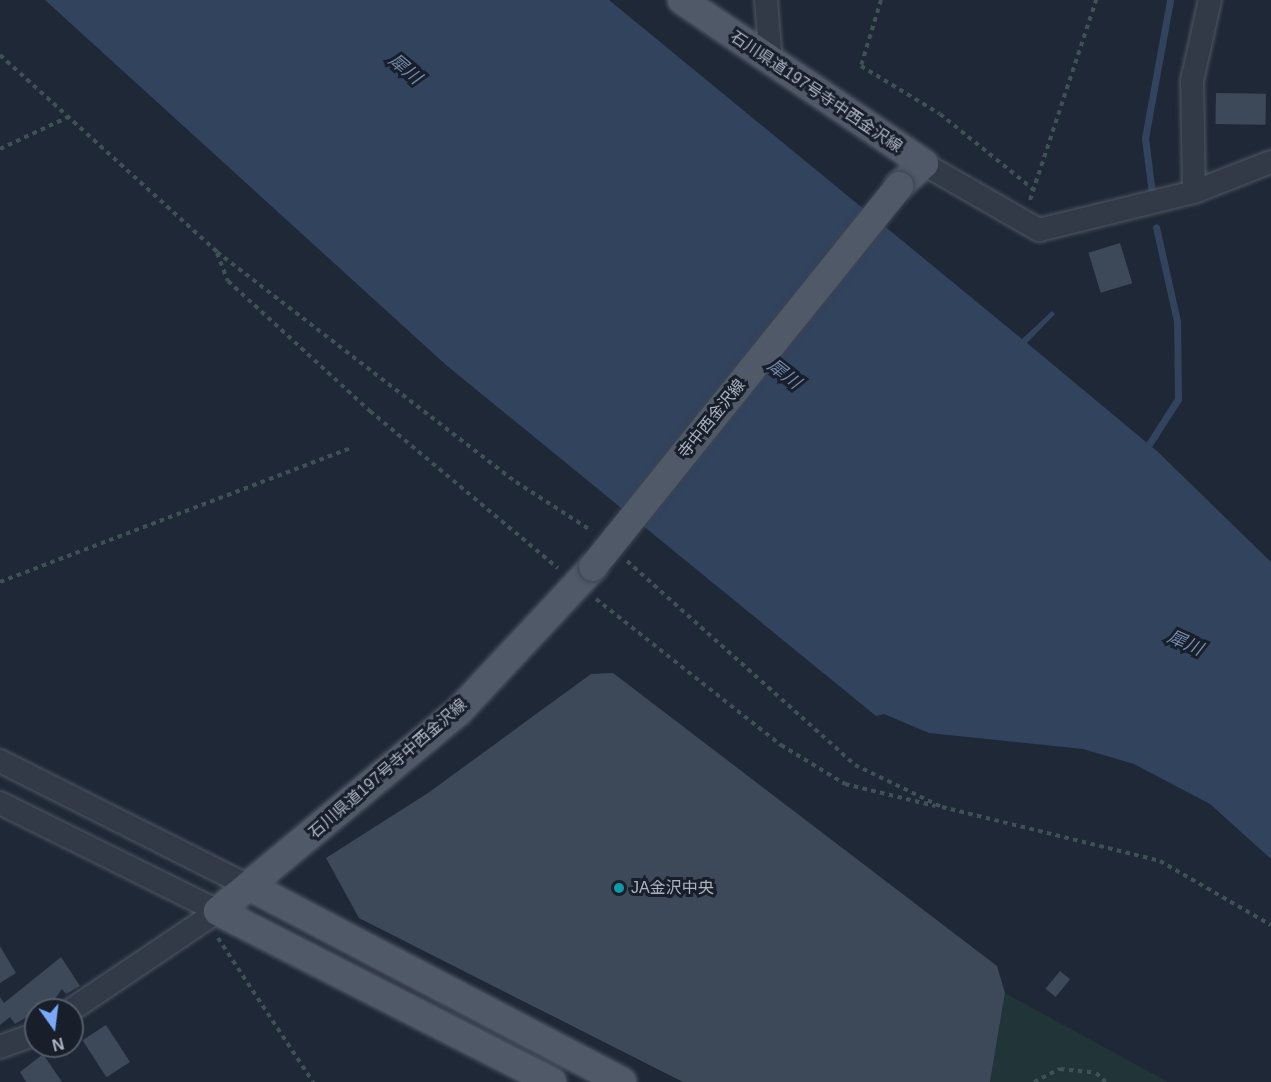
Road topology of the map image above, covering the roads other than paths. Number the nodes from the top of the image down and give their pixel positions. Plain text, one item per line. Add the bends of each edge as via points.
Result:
1 (682, 0) edge
2 (766, 0) edge
3 (1210, 0) edge
4 (771, 63) junction
5 (1271, 162) edge
6 (924, 164) junction
7 (1194, 192) junction
8 (585, 575) joint
9 (0, 761) edge
10 (0, 803) edge
11 (251, 887) junction
12 (218, 911) junction
13 (84, 1002) edge
14 (24, 1038) edge
15 (0, 1047) edge
16 (552, 1082) edge
17 (622, 1082) edge

1 - 4 main road, 石川県道197号寺中西金沢線
2 - 4 street
3 - 7 street via 1192,81
4 - 6 main road, 石川県道197号寺中西金沢線
5 - 7 street
6 - 7 street via 1039,230
6 - 8 main road, 寺中西金沢線, bridge via 899,186
8 - 11 main road, 石川県道197号寺中西金沢線 via 458,712
9 - 11 street
10 - 12 street
11 - 12 main road, 石川県道197号寺中西金沢線
11 - 17 main road
12 - 13 street
12 - 16 main road
14 - 15 street

